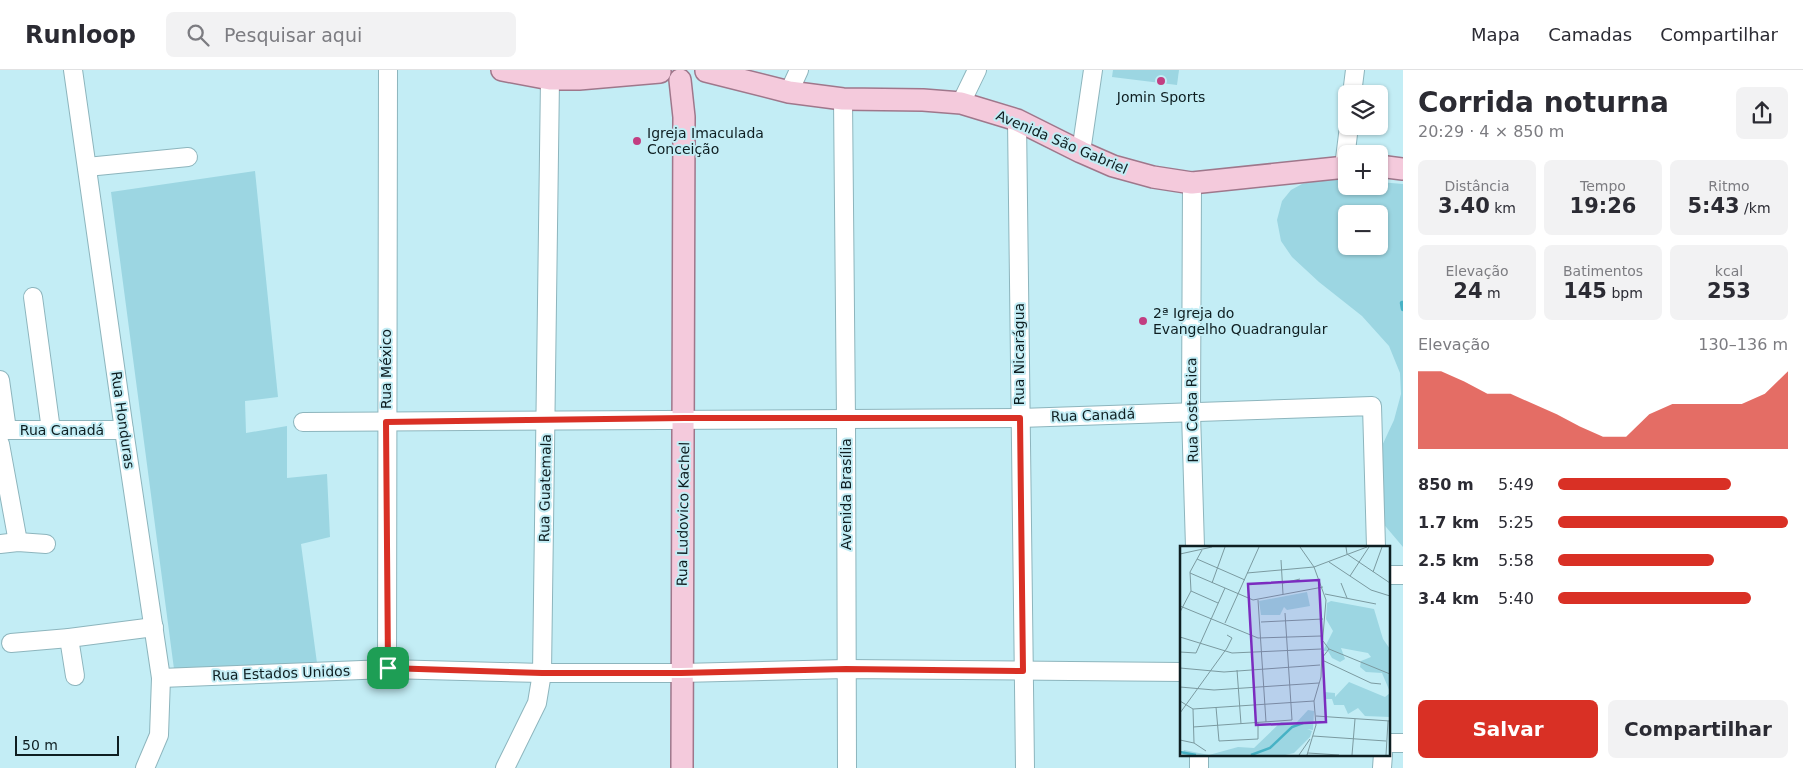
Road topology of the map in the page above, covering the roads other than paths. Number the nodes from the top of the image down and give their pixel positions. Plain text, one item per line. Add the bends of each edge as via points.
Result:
1 (74, 70) edge
2 (388, 70) edge
3 (502, 70) edge
4 (757, 70) edge
5 (799, 70) edge
6 (977, 70) edge
7 (1093, 70) edge
8 (1355, 70) edge
9 (659, 71) edge
10 (707, 71) edge
11 (588, 75) edge
12 (550, 79) junction
13 (680, 80) junction
14 (1353, 85) edge
15 (783, 90) junction
16 (843, 99) junction
17 (961, 103) junction
18 (1017, 120) junction
19 (1082, 152) junction
20 (188, 157) dead end
21 (87, 167) junction
22 (1388, 167) edge
23 (1338, 168) edge
24 (1403, 169) edge
25 (1192, 184) junction
26 (33, 297) dead end
27 (0, 380) edge
28 (1192, 413) junction
29 (684, 418) junction
30 (1020, 418) junction
31 (846, 419) junction
32 (546, 420) junction
33 (304, 422) dead end
34 (386, 422) junction
35 (51, 430) junction
36 (124, 430) junction
37 (2, 435) edge
38 (18, 542) junction
39 (0, 544) edge
40 (46, 544) dead end
41 (1196, 546) edge
42 (1376, 546) edge
43 (1390, 575) edge
44 (1403, 575) edge
45 (154, 627) junction
46 (69, 638) junction
47 (11, 642) dead end
48 (388, 668) junction
49 (846, 669) junction
50 (1023, 671) junction
51 (1180, 672) edge
52 (542, 673) junction
53 (681, 673) junction
54 (75, 676) dead end
55 (161, 678) junction
56 (1390, 743) edge
57 (1403, 743) edge
58 (145, 768) edge
59 (504, 768) edge
60 (682, 768) edge
61 (847, 768) edge
62 (1025, 768) edge

1 - 21 street, Rua Honduras
2 - 34 street, Rua México
3 - 12 main road
4 - 15 main road
5 - 15 street
6 - 17 street
7 - 19 street
8 - 14 street
9 - 11 main road
9 - 13 main road
10 - 13 main road
10 - 15 main road, Avenida São Gabriel
11 - 12 main road
12 - 32 street, Rua Guatemala
13 - 29 main road, Rua Ludovico Kachel via 684,118
15 - 16 main road, Avenida São Gabriel
16 - 17 main road, Avenida São Gabriel
16 - 31 street, Avenida Brasília
17 - 18 main road, Avenida São Gabriel
18 - 19 main road, Avenida São Gabriel
18 - 30 street, Rua Nicarágua
19 - 25 main road, Avenida São Gabriel via 1113,166
20 - 21 street
21 - 36 street, Rua Honduras
22 - 24 main road
23 - 25 main road, Avenida São Gabriel
25 - 28 street, Rua Costa Rica
26 - 35 street
27 - 37 street
28 - 30 street, Rua Canadá
28 - 41 street, Rua Costa Rica
28 - 42 street, Rua Canadá via 1372,406
29 - 31 street, Rua Canadá
29 - 32 street, Rua Canadá
29 - 53 main road, Rua Ludovico Kachel
30 - 31 street, Rua Canadá
30 - 50 street, Rua Nicarágua
31 - 49 street, Avenida Brasília
32 - 34 street, Rua Canadá
32 - 52 street, Rua Guatemala
33 - 34 street, Rua Canadá
34 - 48 street, Rua México
35 - 36 street, Rua Canadá
35 - 37 street, Rua Canadá
36 - 45 street, Rua Honduras
37 - 38 street
38 - 39 street
38 - 40 street
43 - 44 street
45 - 46 street
45 - 55 street, Rua Honduras
46 - 47 street
46 - 54 street
48 - 52 street, Rua Estados Unidos
48 - 55 street, Rua Estados Unidos
49 - 50 street, Rua Estados Unidos
49 - 53 street, Rua Estados Unidos
49 - 61 street, Avenida Brasília
50 - 51 street, Rua Estados Unidos
50 - 62 street, Rua Nicarágua
52 - 53 street, Rua Estados Unidos
52 - 59 street, Rua Guatemala via 537,703
53 - 60 main road, Rua Ludovico Kachel
55 - 58 street, Rua Honduras via 159,735
56 - 57 street

